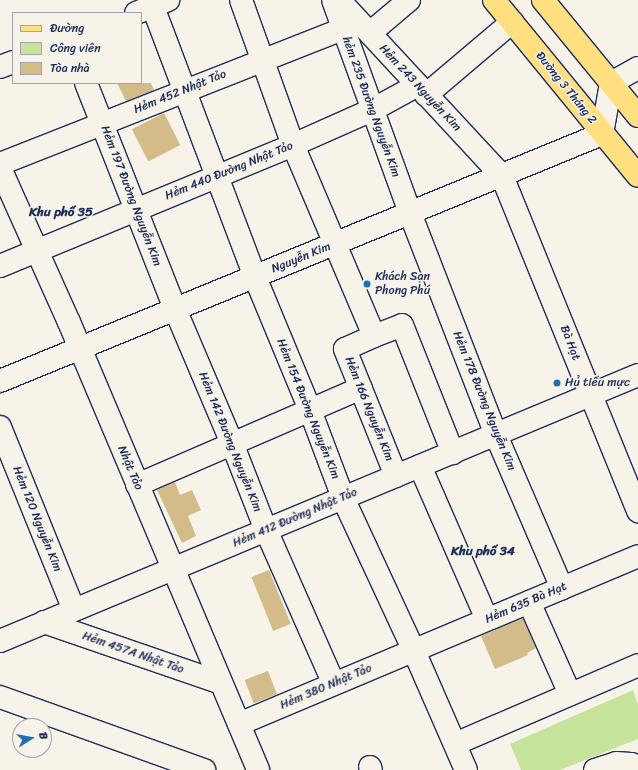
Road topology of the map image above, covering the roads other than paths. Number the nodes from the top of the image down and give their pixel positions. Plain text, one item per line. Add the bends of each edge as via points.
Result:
1 (241, 0) edge
2 (333, 0) edge
3 (339, 0) edge
4 (409, 0) edge
5 (494, 0) edge
6 (543, 0) edge
7 (153, 7) edge
8 (512, 22) junction
9 (357, 28) junction
10 (263, 59) junction
11 (12, 62) edge
12 (0, 67) edge
13 (638, 68) edge
14 (611, 83) junction
15 (86, 84) edge
16 (186, 90) junction
17 (422, 90) junction
18 (372, 110) junction
19 (638, 116) edge
20 (103, 123) junction
21 (602, 134) junction
22 (293, 145) junction
23 (0, 164) edge
24 (0, 168) edge
25 (502, 176) junction
26 (638, 176) edge
27 (217, 177) junction
28 (134, 210) junction
29 (410, 213) junction
30 (335, 244) junction
31 (37, 251) junction
32 (0, 266) edge
33 (255, 276) junction
34 (175, 309) junction
35 (374, 336) junction
36 (80, 349) junction
37 (638, 374) edge
38 (0, 381) edge
39 (361, 388) junction
40 (590, 396) junction
41 (310, 410) junction
42 (0, 427) edge
43 (496, 435) junction
44 (232, 443) junction
45 (453, 452) junction
46 (420, 466) junction
47 (396, 476) junction
48 (137, 485) junction
49 (343, 498) junction
50 (638, 511) edge
51 (266, 530) junction
52 (638, 556) edge
53 (173, 569) junction
54 (562, 588) junction
55 (529, 602) junction
56 (74, 610) junction
57 (487, 619) junction
58 (44, 622) junction
59 (0, 641) edge
60 (414, 651) junction
61 (638, 665) edge
62 (221, 683) junction
63 (334, 684) junction
64 (570, 694) junction
65 (0, 697) edge
66 (239, 724) junction
67 (454, 744) junction
68 (638, 767) edge
69 (204, 770) edge
70 (258, 770) edge
71 (466, 770) edge
72 (595, 770) edge

1 - 10 street
2 - 9 street, hẻm 235 Đường Nguyễn Kim
3 - 9 street, Hẻm 243 Nguyễn Kim
4 - 9 street, Hẻm 452 Nhật Tảo
5 - 8 main road, Đường 3 Tháng 2
6 - 14 main road
7 - 16 street, Hẻm 154 Đường Nguyễn Kim
8 - 17 street, Hẻm 440 Đường Nhật Tảo
8 - 21 main road, Đường 3 Tháng 2
9 - 10 street, Hẻm 452 Nhật Tảo
9 - 17 street, Hẻm 243 Nguyễn Kim
9 - 18 street, hẻm 235 Đường Nguyễn Kim
10 - 16 street, Hẻm 452 Nhật Tảo
10 - 22 street
11 - 12 street
13 - 14 street
14 - 19 main road
14 - 21 street
15 - 20 street, Hẻm 197 Đường Nguyễn Kim
16 - 20 street, Hẻm 452 Nhật Tảo
16 - 27 street, Hẻm 154 Đường Nguyễn Kim
17 - 18 street, Hẻm 440 Đường Nhật Tảo
17 - 25 street, Hẻm 243 Nguyễn Kim
18 - 22 street, Hẻm 440 Đường Nhật Tảo
18 - 29 street, hẻm 235 Đường Nguyễn Kim
20 - 23 street, Hẻm 452 Nhật Tảo
20 - 28 street, Hẻm 197 Đường Nguyễn Kim
21 - 25 street, Nguyễn Kim
21 - 26 main road, Đường 3 Tháng 2
22 - 27 street, Hẻm 440 Đường Nhật Tảo
22 - 30 street
24 - 31 street, Nhật Tảo
25 - 29 street, Nguyễn Kim
25 - 40 street, Bà Hạt
27 - 28 street, Hẻm 440 Đường Nhật Tảo
27 - 33 street, Hẻm 154 Đường Nguyễn Kim
28 - 31 street, Hẻm 440 Đường Nhật Tảo
28 - 34 street, Hẻm 197 Đường Nguyễn Kim
29 - 30 street, Nguyễn Kim
29 - 43 street, Hẻm 178 Đường Nguyễn Kim
30 - 33 street, Nguyễn Kim
30 - 35 street
31 - 32 street, Hẻm 440 Đường Nhật Tảo
31 - 36 street, Nhật Tảo
33 - 34 street, Nguyễn Kim
33 - 41 street, Hẻm 154 Đường Nguyễn Kim
34 - 36 street, Nguyễn Kim
34 - 44 street, Hẻm 142 Đường Nguyễn Kim
35 - 39 street, Hẻm 166 Nguyễn Kim via 345,348
35 - 45 street, Hẻm 166 Nguyễn Kim via 402,325
36 - 38 street, Nguyễn Kim
36 - 48 street, Nhật Tảo
37 - 40 street, Hẻm 412 Đường Nhật Tảo
39 - 41 street
39 - 47 street, Hẻm 166 Nguyễn Kim
40 - 43 street, Hẻm 412 Đường Nhật Tảo
40 - 50 street, Bà Hạt
41 - 44 street
41 - 49 street, Hẻm 154 Đường Nguyễn Kim
42 - 56 street, Hẻm 120 Nguyễn Kim
43 - 45 street, Hẻm 412 Đường Nhật Tảo
43 - 54 street, Hẻm 178 Đường Nguyễn Kim
44 - 48 street
44 - 51 street, Hẻm 142 Đường Nguyễn Kim
45 - 46 street, Hẻm 412 Đường Nhật Tảo
46 - 47 street, Hẻm 412 Đường Nhật Tảo
46 - 57 street
47 - 49 street, Hẻm 412 Đường Nhật Tảo
48 - 53 street, Nhật Tảo
49 - 51 street, Hẻm 412 Đường Nhật Tảo
49 - 60 street, Hẻm 154 Đường Nguyễn Kim
51 - 53 street, Hẻm 412 Đường Nhật Tảo
51 - 63 street, Hẻm 142 Đường Nguyễn Kim
52 - 54 street, Hẻm 635 Bà Hạt
53 - 56 street, Hẻm 412 Đường Nhật Tảo
53 - 62 street, Nhật Tảo
54 - 55 street, Hẻm 635 Bà Hạt
55 - 57 street, Hẻm 635 Bà Hạt
55 - 64 street
56 - 58 street, Hẻm 412 Đường Nhật Tảo
57 - 60 street, Hẻm 635 Bà Hạt
58 - 59 street, Hẻm 412 Đường Nhật Tảo
58 - 62 street, Hẻm 457A Nhật Tảo
60 - 63 street, Hẻm 380 Nhật Tảo
60 - 67 street, Hẻm 154 Đường Nguyễn Kim
61 - 64 street
62 - 66 street, Nhật Tảo
63 - 66 street, Hẻm 380 Nhật Tảo
64 - 67 street
65 - 69 street
66 - 70 street, Nhật Tảo
67 - 71 street, Hẻm 154 Đường Nguyễn Kim
68 - 72 street via 616,763

